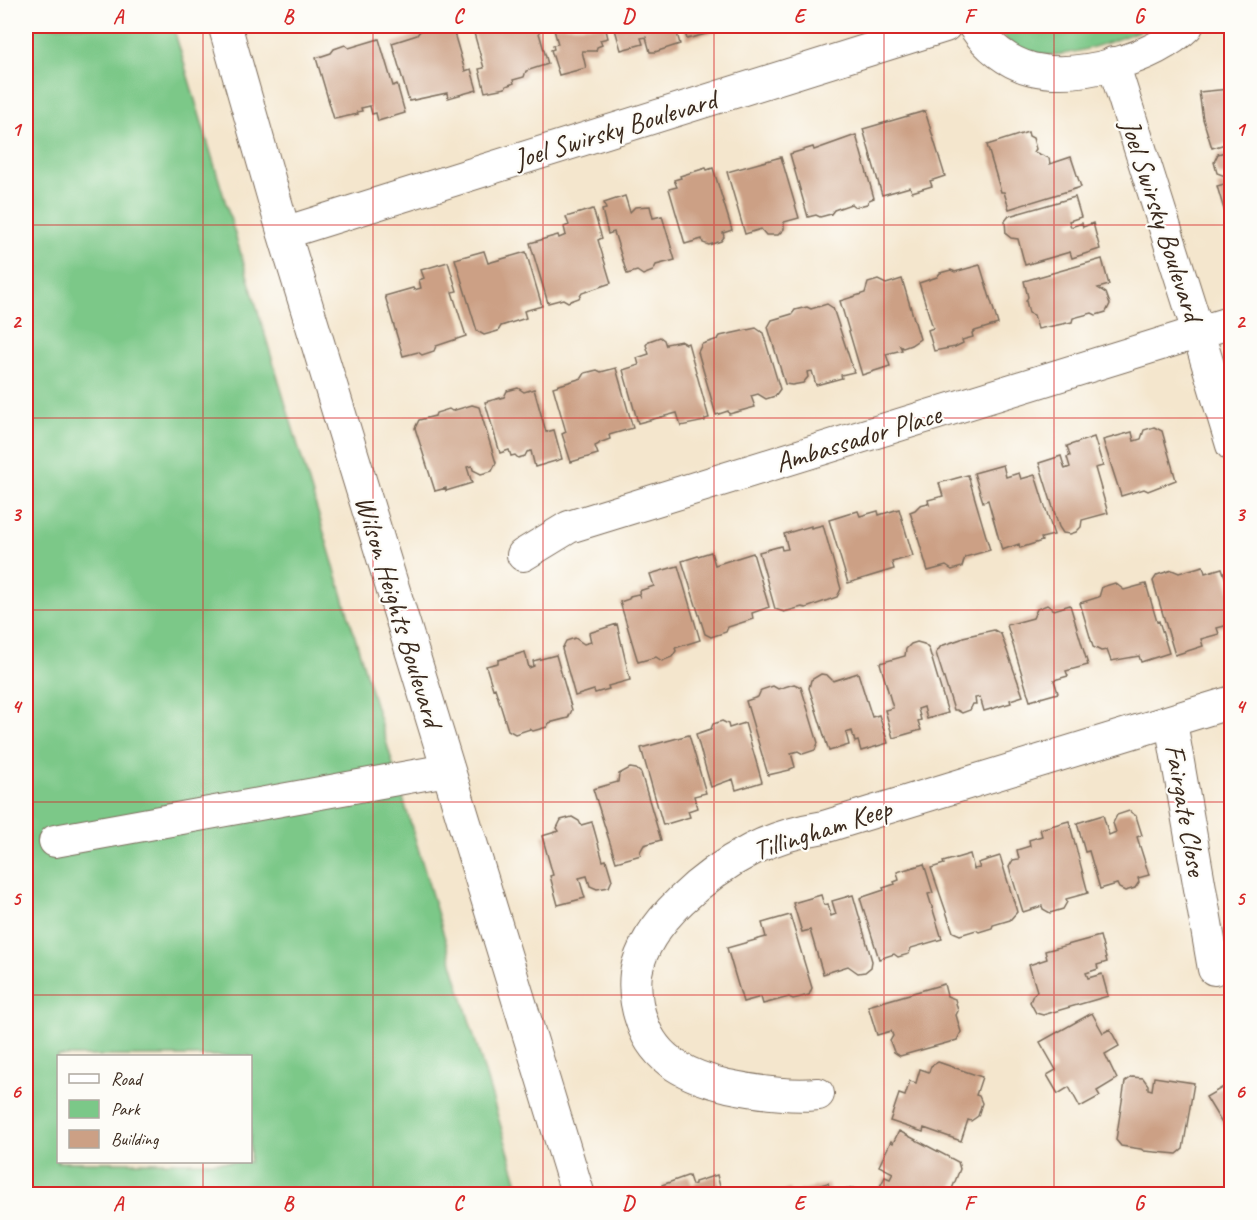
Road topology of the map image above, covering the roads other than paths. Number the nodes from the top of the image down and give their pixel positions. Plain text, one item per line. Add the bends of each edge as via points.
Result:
1 (225, 26) edge
2 (945, 26) edge
3 (974, 26) edge
4 (1186, 26) edge
5 (1113, 63) junction
6 (284, 233) junction
7 (1232, 322) edge
8 (1198, 332) junction
9 (1232, 445) edge
10 (523, 555) dead end
11 (1232, 702) edge
12 (1171, 722) junction
13 (447, 770) junction
14 (55, 842) dead end
15 (1214, 969) dead end
16 (818, 1094) dead end
17 (578, 1194) edge

1 - 6 main road, Wilson Heights Boulevard
2 - 6 street, Joel Swirsky Boulevard
3 - 5 street via 999,53 1031,69 1056,72
4 - 5 street via 1160,46
5 - 8 street, Joel Swirsky Boulevard
6 - 13 main road, Wilson Heights Boulevard
7 - 8 street, Ambassador Place
8 - 9 street, Joel Swirsky Boulevard
8 - 10 street, Ambassador Place via 569,527
11 - 12 street, Tillingham Keep
12 - 15 street, Fairgate Close
12 - 16 street, Tillingham Keep via 775,839 723,866 677,904 645,946 637,970 637,1007 651,1041 671,1063 706,1081 757,1092
13 - 14 street
13 - 17 main road, Wilson Heights Boulevard

